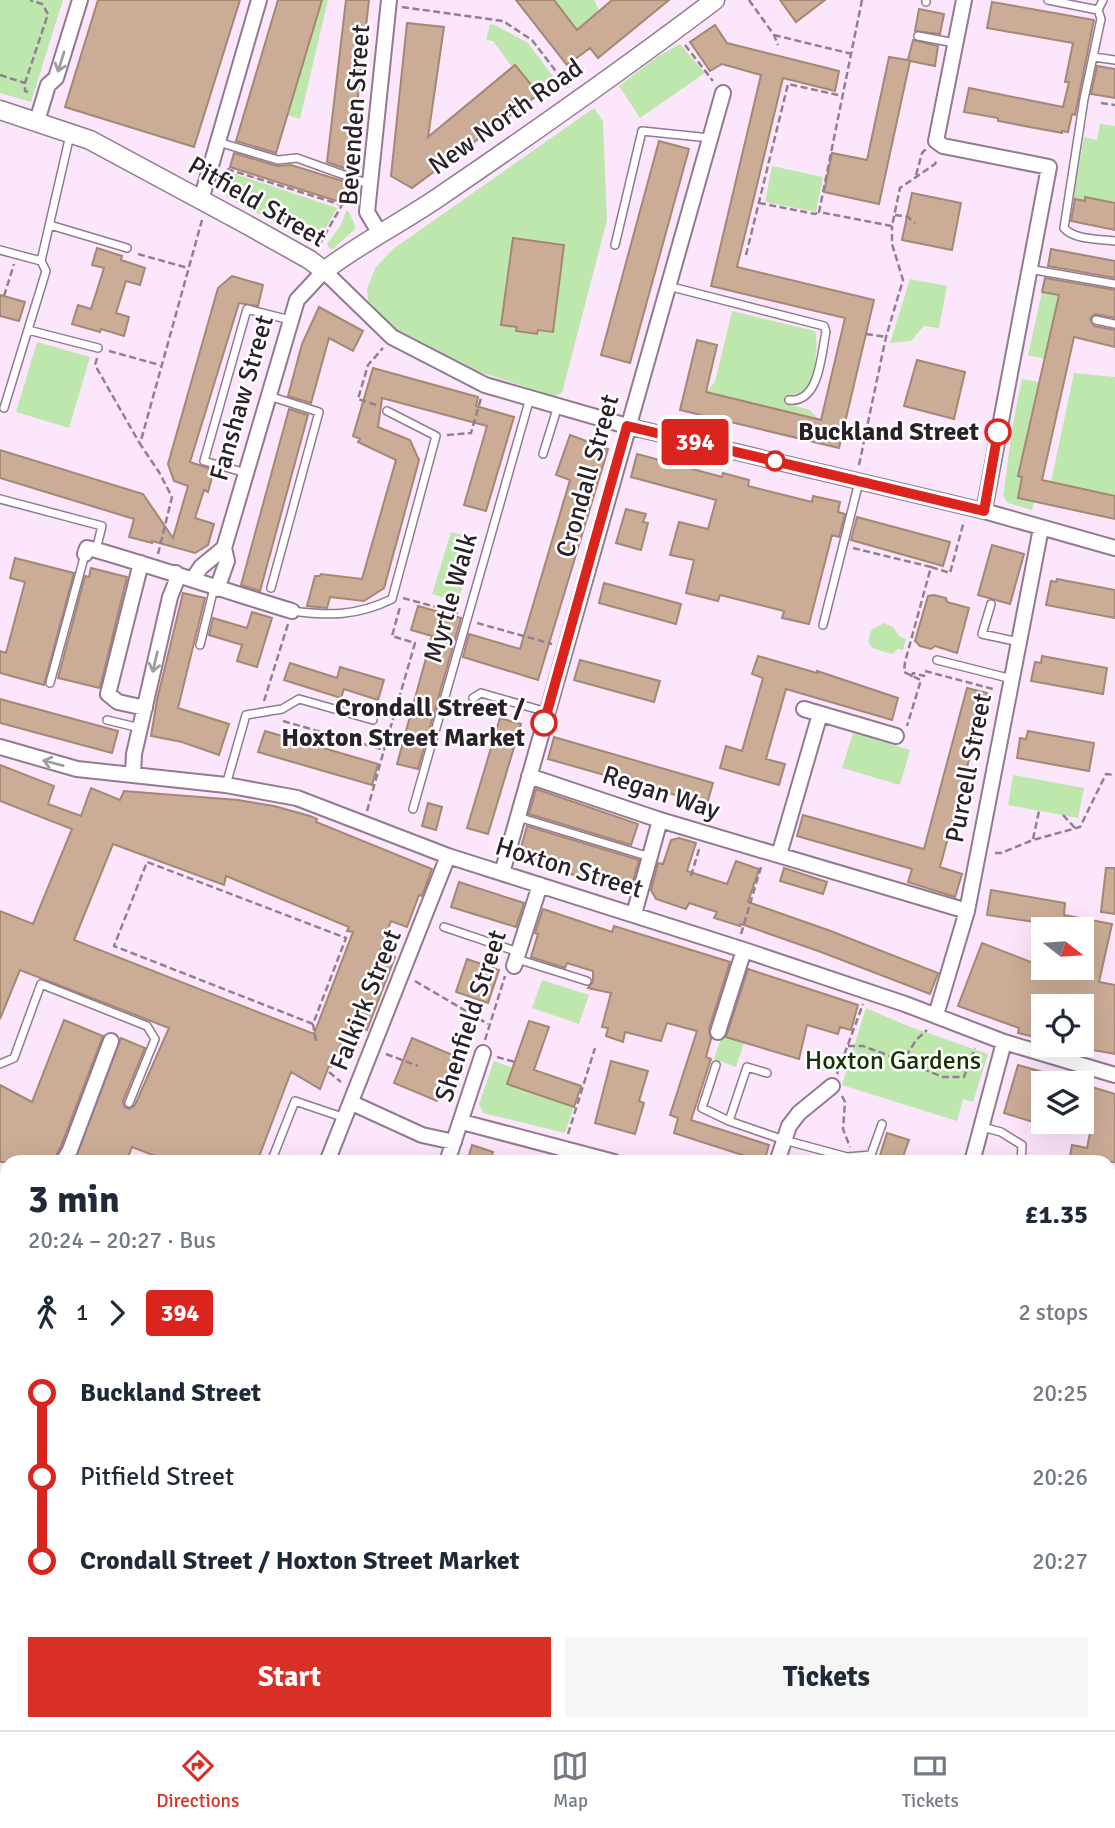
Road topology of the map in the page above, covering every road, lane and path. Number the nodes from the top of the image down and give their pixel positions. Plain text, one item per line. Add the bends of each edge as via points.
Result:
1 (30, 0) edge
2 (80, 0) edge
3 (259, 0) edge
4 (715, 0) edge
5 (749, 0) edge
6 (862, 0) edge
7 (964, 0) edge
8 (1048, 0) edge
9 (1103, 0) edge
10 (388, 3) edge
11 (1098, 10) junction
12 (674, 31) junction
13 (775, 35) junction
14 (918, 36) dead end
15 (955, 43) junction
16 (778, 46) dead end
17 (852, 54) junction
18 (1094, 57) junction
19 (1115, 60) edge
20 (0, 75) edge
21 (723, 93) joint
22 (843, 96) junction
23 (578, 99) junction
24 (1101, 103) dead end
25 (1115, 105) edge
26 (0, 110) edge
27 (37, 121) junction
28 (70, 132) junction
29 (710, 138) junction
30 (218, 142) junction
31 (939, 144) junction
32 (212, 164) junction
33 (916, 175) junction
34 (370, 184) junction
35 (759, 203) junction
36 (342, 205) junction
37 (368, 205) junction
38 (202, 209) junction
39 (819, 212) junction
40 (286, 215) dead end
41 (895, 215) junction
42 (915, 223) dead end
43 (50, 225) junction
44 (892, 226) junction
45 (379, 232) junction
46 (324, 238) junction
47 (1115, 241) edge
48 (615, 245) dead end
49 (128, 248) joint
50 (0, 250) edge
51 (316, 252) dead end
52 (17, 254) junction
53 (746, 255) dead end
54 (41, 261) junction
55 (188, 268) junction
56 (1029, 269) junction
57 (324, 271) junction
58 (1115, 284) edge
59 (667, 286) junction
60 (4, 296) dead end
61 (290, 320) junction
62 (1096, 320) dead end
63 (1115, 324) edge
64 (29, 330) junction
65 (866, 334) dead end
66 (392, 337) junction
67 (886, 337) junction
68 (98, 348) junction
69 (161, 365) junction
70 (0, 384) edge
71 (485, 385) junction
72 (11, 388) junction
73 (269, 396) junction
74 (530, 398) junction
75 (789, 400) dead end
76 (558, 406) junction
77 (4, 408) dead end
78 (387, 411) joint
79 (627, 426) junction
80 (436, 436) junction
81 (140, 444) junction
82 (543, 454) dead end
83 (246, 473) junction
84 (857, 480) junction
85 (0, 499) edge
86 (968, 507) junction
87 (984, 511) junction
88 (1041, 528) junction
89 (843, 545) junction
90 (224, 548) junction
91 (1115, 548) edge
92 (90, 552) junction
93 (147, 565) junction
94 (931, 567) junction
95 (176, 573) junction
96 (193, 579) junction
97 (216, 588) junction
98 (271, 588) dead end
99 (393, 596) junction
100 (403, 598) junction
101 (991, 604) dead end
102 (292, 611) junction
103 (467, 618) junction
104 (823, 625) dead end
105 (1019, 642) junction
106 (200, 645) dead end
107 (565, 648) junction
108 (937, 660) dead end
109 (911, 677) junction
110 (50, 683) dead end
111 (1010, 687) junction
112 (473, 698) dead end
113 (145, 708) junction
114 (804, 709) dead end
115 (547, 712) junction
116 (820, 714) junction
117 (260, 715) junction
118 (107, 720) dead end
119 (373, 720) dead end
120 (140, 728) junction
121 (897, 736) joint
122 (0, 747) edge
123 (384, 750) junction
124 (133, 775) junction
125 (1115, 775) edge
126 (529, 776) junction
127 (226, 785) junction
128 (413, 809) dead end
129 (1039, 811) dead end
130 (1063, 815) dead end
131 (518, 817) junction
132 (660, 820) junction
133 (364, 824) junction
134 (1076, 829) junction
135 (704, 833) junction
136 (1033, 840) junction
137 (773, 853) junction
138 (978, 853) junction
139 (448, 856) junction
140 (650, 857) junction
141 (502, 873) junction
142 (691, 876) dead end
143 (540, 885) junction
144 (967, 911) junction
145 (634, 914) junction
146 (444, 927) dead end
147 (740, 949) junction
148 (516, 959) junction
149 (402, 975) junction
150 (587, 981) dead end
151 (868, 991) junction
152 (936, 1015) junction
153 (313, 1024) junction
154 (489, 1024) junction
155 (718, 1032) dead end
156 (979, 1033) junction
157 (111, 1041) dead end
158 (316, 1041) dead end
159 (1004, 1042) junction
160 (848, 1046) junction
161 (373, 1048) junction
162 (595, 1048) dead end
163 (483, 1053) junction
164 (904, 1061) junction
165 (515, 1062) dead end
166 (0, 1064) edge
167 (716, 1065) dead end
168 (418, 1066) dead end
169 (767, 1073) dead end
170 (1115, 1075) edge
171 (832, 1086) junction
172 (129, 1103) dead end
173 (352, 1103) junction
174 (345, 1118) junction
175 (729, 1121) junction
176 (462, 1122) junction
177 (881, 1124) dead end
178 (982, 1127) junction
179 (784, 1140) junction
180 (454, 1142) junction
181 (564, 1148) junction
182 (67, 1155) edge
183 (274, 1155) edge
184 (330, 1155) edge
185 (449, 1155) edge
186 (580, 1155) edge
187 (779, 1155) edge
188 (840, 1155) edge
189 (854, 1155) edge
190 (871, 1155) edge
191 (974, 1155) edge
192 (1021, 1155) edge

1 - 20 path via 42,4 48,14 25,83
2 -> 27 street via 56,78 48,85
3 - 30 street
4 - 12 street, New North Road
5 - 13 path
6 - 17 path
7 - 15 street
8 - 11 lane
9 - 11 lane
10 - 23 path via 503,21 532,40
10 - 34 street, Bevenden Street
11 - 18 lane via 1101,19
12 - 21 path
12 - 23 street, New North Road
13 - 16 path
13 - 17 path
14 - 15 lane
15 - 31 street
17 - 22 path
18 - 19 lane
18 - 47 lane via 1063,228 1075,235
21 - 29 street, Crondall Street
22 - 35 path via 788,83
22 - 39 path
23 - 45 street, New North Road via 433,201
24 - 25 path
26 - 27 street, Pitfield Street
27 - 28 street, Pitfield Street
28 - 38 street, Pitfield Street
28 - 43 lane
29 - 48 lane via 642,131
29 - 59 street, Crondall Street
30 - 32 street
30 - 34 lane via 278,160 297,158
31 - 33 path via 922,153
31 - 33 path via 935,164
31 - 56 street via 1049,167
32 - 36 path
32 - 38 street
33 - 41 path via 900,188
34 - 37 street, Bevenden Street
35 - 39 path
35 - 53 path
36 - 37 path
36 - 46 path
37 - 45 street, Bevenden Street via 367,212
38 - 55 path
38 - 57 street, Pitfield Street
39 - 44 path
40 - 46 path
41 - 42 path
41 - 44 path
43 - 49 lane
43 - 54 lane
44 - 67 path via 892,244 903,280
45 - 57 street, New North Road
46 - 51 path
49 - 55 path
50 - 52 lane
52 - 54 lane
52 - 60 path
54 - 64 lane via 46,271
55 - 69 path
56 - 58 lane
56 - 87 street
57 - 61 street, Fanshaw Street via 297,300
57 - 66 street, Pitfield Street
59 - 75 lane via 824,326 814,386 800,400
59 - 79 street, Crondall Street
61 - 73 street, Fanshaw Street
61 - 83 lane via 247,309 204,461
62 - 63 lane
64 - 68 lane
64 - 72 lane
65 - 67 path
66 - 71 street, Pitfield Street
66 - 78 path via 368,365 358,399
67 - 84 path
68 - 69 path
68 - 81 path via 95,365
69 - 81 path
70 - 72 lane
71 - 74 street, Pitfield Street
71 - 80 path via 471,433
72 - 77 lane
73 - 83 street, Fanshaw Street
73 - 98 lane via 319,412
74 - 76 street, Pitfield Street
74 - 103 lane, Myrtle Walk
76 - 79 street, Pitfield Street
76 - 82 lane
78 - 80 lane
79 - 84 street, Pitfield Street
79 - 107 street, Crondall Street
80 - 99 lane
81 - 93 path via 172,497
83 - 90 street, Fanshaw Street
84 - 86 street, Pitfield Street
84 - 89 lane
85 - 92 lane via 102,526
86 - 87 street, Pitfield Street
86 - 94 path via 950,573
87 - 88 street, Pitfield Street
88 - 91 street, Pitfield Street
88 - 105 street, Purcell Street
89 - 94 path
89 - 104 lane
90 - 96 street
90 - 97 street, Fanshaw Street via 227,561
92 - 93 street
92 - 110 lane
93 - 95 street
93 - 113 street via 108,694 117,702
94 - 109 path via 905,662 904,672
95 - 96 street
95 -> 113 street
96 - 97 street
97 - 102 street
97 - 106 lane
99 - 100 path
99 - 102 lane via 370,610 329,616
100 - 103 path
100 - 123 path via 392,636 415,643
101 - 105 lane via 982,634
102 - 117 path
103 - 107 path
103 - 128 lane, Myrtle Walk
105 - 111 street, Purcell Street
107 - 115 street, Crondall Street
108 - 111 lane
109 - 111 path via 913,673 923,676 925,671
109 - 121 path via 921,680 904,737
111 - 138 street, Purcell Street
112 - 115 lane via 481,693
113 - 120 street
114 - 116 street
115 - 126 street, Crondall Street
116 - 121 street
116 - 137 street
117 - 119 lane via 299,699
117 - 123 path
117 - 127 lane via 246,715
118 - 120 lane
120 - 124 street
124 -> 122 street, Hoxton Street via 77,769
123 - 133 path
124 - 127 street, Hoxton Street
125 - 134 path via 1107,774
126 - 131 street, Crondall Street
126 - 132 street, Regan Way
127 - 133 street, Hoxton Street via 297,798
129 - 136 path
130 - 134 path
131 - 140 lane
131 - 141 street, Crondall Street
132 - 135 street, Regan Way
132 - 140 street
133 - 139 street, Hoxton Street
134 - 136 path
135 - 137 street, Regan Way
135 - 142 path
136 - 138 path via 1001,853
137 - 144 street, Regan Way
137 - 147 path
138 - 144 street, Purcell Street
139 - 141 street, Hoxton Street
139 - 149 street, Falkirk Street
140 - 145 street
141 - 143 street, Hoxton Street
143 - 145 street, Hoxton Street
143 - 148 street, Shenfield Street
144 - 152 street, Purcell Street
145 - 147 street, Hoxton Street
146 - 148 lane
147 - 151 street, Hoxton Street
147 - 155 street
148 - 150 lane
148 - 154 path, Shenfield Street via 506,973
149 - 154 path
149 - 161 street, Falkirk Street
151 - 152 street, Hoxton Street
151 - 160 path
152 - 156 street, Hoxton Street
152 - 164 path
153 - 153 path via 346,938 147,862 114,946
153 - 158 path
154 - 163 path, Shenfield Street
156 - 159 street, Hoxton Street
156 - 164 path via 964,1077 943,1077
157 - 182 street
159 - 170 street, Hoxton Street
159 - 178 street
160 - 164 path via 863,1046
160 - 171 path
161 - 168 path
161 - 173 street, Falkirk Street
162 - 181 path
163 - 165 path
163 - 176 street, Shenfield Street
166 - 172 lane via 14,1058 41,984 147,1026 155,1039
167 - 175 lane via 702,1108
169 - 175 lane via 747,1067
171 - 179 street via 799,1113
171 - 189 path via 844,1097 843,1129
173 - 174 street, Falkirk Street
173 - 180 street via 422,1135
174 - 183 lane via 295,1101
174 - 184 street, Falkirk Street
175 - 179 lane
176 - 180 street, Shenfield Street
176 - 181 street
177 - 190 lane
178 - 191 street
178 - 192 lane via 1022,1145
179 - 187 street
179 - 188 lane
180 - 185 street, Shenfield Street
181 - 186 street

